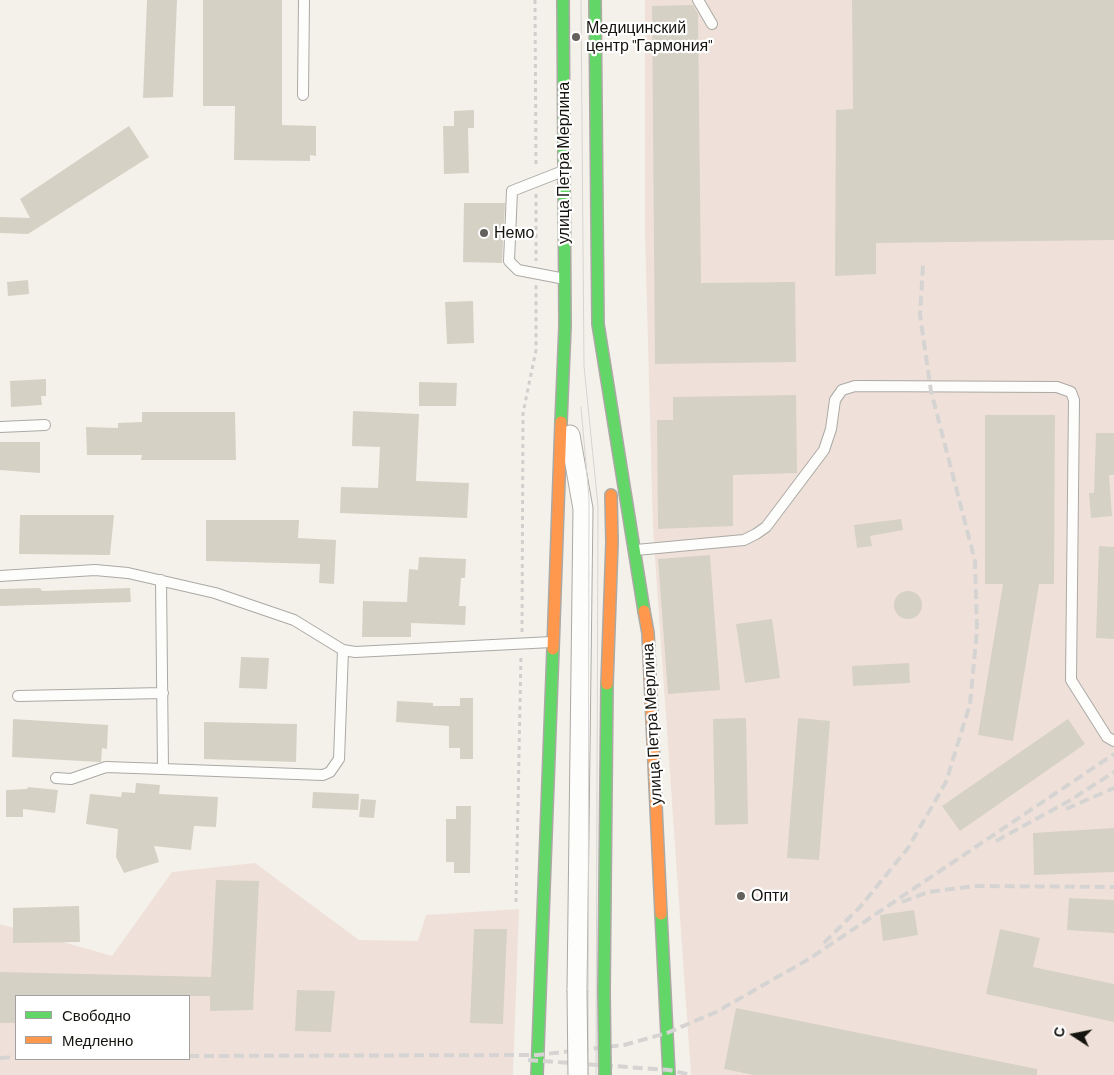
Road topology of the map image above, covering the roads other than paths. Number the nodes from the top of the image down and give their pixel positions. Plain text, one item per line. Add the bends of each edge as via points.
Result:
1 (304, 0) edge
2 (563, 0) edge
3 (595, 0) edge
4 (698, 0) edge
5 (712, 24) dead end
6 (304, 95) dead end
7 (564, 171) junction
8 (565, 279) junction
9 (598, 324) junction
10 (566, 326) junction
11 (606, 377) junction
12 (562, 395) junction
13 (45, 426) dead end
14 (0, 427) edge
15 (634, 551) junction
16 (0, 576) edge
17 (161, 580) junction
18 (553, 642) junction
19 (343, 650) junction
20 (163, 693) junction
21 (18, 696) dead end
22 (1114, 741) edge
23 (163, 769) junction
24 (56, 778) dead end
25 (537, 1075) edge
26 (578, 1075) edge
27 (605, 1075) edge
28 (669, 1075) edge

1 - 6 lane
2 - 7 main road, улица Петра Мерлина
3 - 9 main road, улица Петра Мерлина
4 - 5 lane
7 - 8 main road, улица Петра Мерлина
7 - 8 lane via 516,188 510,196 509,261 518,270
8 - 10 main road, улица Петра Мерлина
9 - 10 street
9 - 11 main road, улица Петра Мерлина
10 - 12 main road, улица Петра Мерлина
11 - 15 main road, улица Петра Мерлина
11 - 27 main road, улица Петра Мерлина, bridge via 612,542 607,627
12 - 18 main road, улица Петра Мерлина
12 - 26 street, улица Петра Мерлина, bridge via 583,509
13 - 14 lane
15 - 22 lane via 744,540 766,527 824,450 835,400 842,390 855,386 1057,387 1071,392 1074,400 1071,680 1107,737
15 - 28 main road, улица Петра Мерлина via 648,634
16 - 17 lane via 113,570
17 - 19 lane via 215,593 294,620
17 - 20 lane
18 - 19 lane
18 - 25 main road, улица Петра Мерлина
19 - 23 lane via 339,759 330,772
20 - 21 lane
20 - 23 lane
23 - 24 lane via 106,767 71,779

